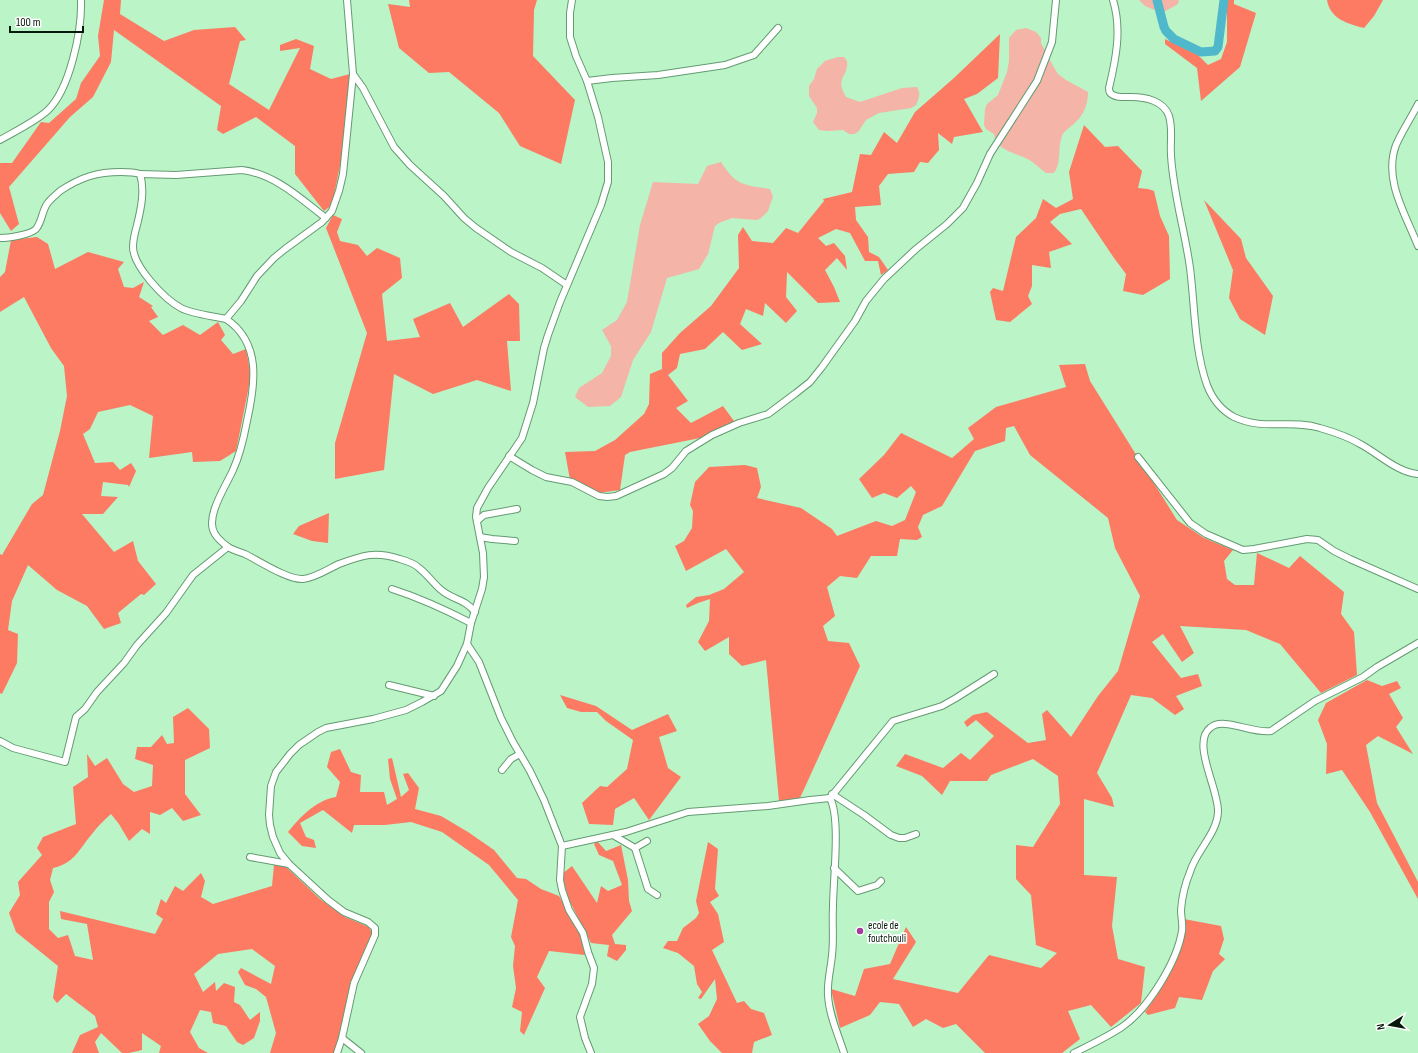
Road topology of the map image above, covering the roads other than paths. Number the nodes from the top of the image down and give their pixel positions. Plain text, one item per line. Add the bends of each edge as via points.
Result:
1 (81, 0) edge
2 (347, 0) edge
3 (572, 0) edge
4 (1056, 0) edge
5 (1113, 0) edge
6 (778, 28) dead end
7 (353, 74) junction
8 (587, 81) junction
9 (1418, 104) edge
10 (0, 140) edge
11 (140, 174) junction
12 (326, 218) junction
13 (0, 238) edge
14 (1418, 246) edge
15 (567, 285) junction
16 (231, 314) junction
17 (226, 320) junction
18 (232, 323) junction
19 (509, 456) junction
20 (1138, 456) dead end
21 (1418, 474) edge
22 (517, 509) dead end
23 (477, 522) junction
24 (480, 537) junction
25 (515, 541) dead end
26 (228, 547) junction
27 (1418, 589) edge
28 (392, 590) dead end
29 (475, 612) junction
30 (471, 623) junction
31 (1418, 643) edge
32 (467, 644) junction
33 (994, 674) dead end
34 (389, 685) dead end
35 (434, 696) junction
36 (0, 741) edge
37 (520, 754) junction
38 (502, 770) dead end
39 (831, 796) junction
40 (916, 834) dead end
41 (613, 835) junction
42 (647, 841) dead end
43 (562, 846) junction
44 (634, 848) junction
45 (250, 856) dead end
46 (289, 864) junction
47 (834, 868) junction
48 (881, 881) dead end
49 (658, 895) dead end
50 (342, 1038) junction
51 (337, 1053) edge
52 (361, 1053) edge
53 (592, 1053) edge
54 (844, 1053) edge
55 (1074, 1053) edge

1 - 10 street via 76,51 58,95 48,110
2 - 7 street
3 - 8 street via 570,37
4 - 19 street via 1052,42 1037,81 990,154 963,208 884,279 810,382 768,414 712,435 686,451 664,474 616,496 599,496 572,482 546,477
5 - 21 street via 1118,32 1110,92 1117,96 1140,97 1154,101 1166,108 1169,116 1172,161 1190,267 1198,352 1213,396 1223,409 1244,421 1318,427 1349,438 1396,466
6 - 8 street via 754,55 725,65 658,75
7 - 12 street via 343,174 335,204
7 - 15 street via 394,147 410,165 476,228
8 - 15 street via 595,103 608,162 608,182 601,205
9 - 14 street via 1396,147 1392,171 1395,189
11 - 12 street via 242,170 253,172 286,187
11 - 13 street via 104,173 91,175 70,184 49,200 36,229
11 - 17 street via 141,207 132,246 137,264 159,290 182,309
12 - 16 street via 274,258 257,276
15 - 19 street via 544,348 525,429 518,445
16 - 17 street
16 - 18 street
17 - 18 street
18 - 26 street via 248,346 254,378 253,396 238,458 213,514 212,528 216,536
19 - 23 street via 479,503 476,512
20 - 27 street via 1190,523 1221,542 1242,550 1254,550 1314,538 1350,559
22 - 23 street via 484,515
23 - 24 street
24 - 25 street
24 - 29 street via 484,577
26 - 29 street via 287,576 302,579 371,554 389,556 415,565 442,591 468,604
26 - 36 street via 194,576 124,664 76,718 65,762 14,748
28 - 30 street via 415,597
29 - 30 street
30 - 32 street
31 - 55 street via 1363,677 1315,701 1271,731 1255,731 1222,723 1215,724 1207,730 1203,738 1203,750 1218,803 1217,819 1190,871 1182,898 1182,930 1174,955 1157,989 1136,1015 1122,1027
32 - 35 street via 449,681
32 - 37 street via 479,662 501,718
33 - 39 street via 942,706 893,721
34 - 35 street
35 - 46 street via 388,716 326,728 299,745 286,759 276,772 271,786 269,815 277,847
37 - 38 street via 511,759
37 - 43 street via 539,788
39 - 40 street via 899,838
39 - 41 street via 768,806 688,812
39 - 47 street via 834,816
41 - 43 street
41 - 44 street
42 - 44 street
43 - 53 street via 562,890 569,910 583,933 594,968 592,984 580,1017
44 - 49 street via 648,889
45 - 46 street
46 - 50 street via 344,912 368,922 375,928 375,935 354,983
47 - 48 street via 858,891 877,885
47 - 54 street via 832,956 828,994
50 - 51 street
50 - 52 street

